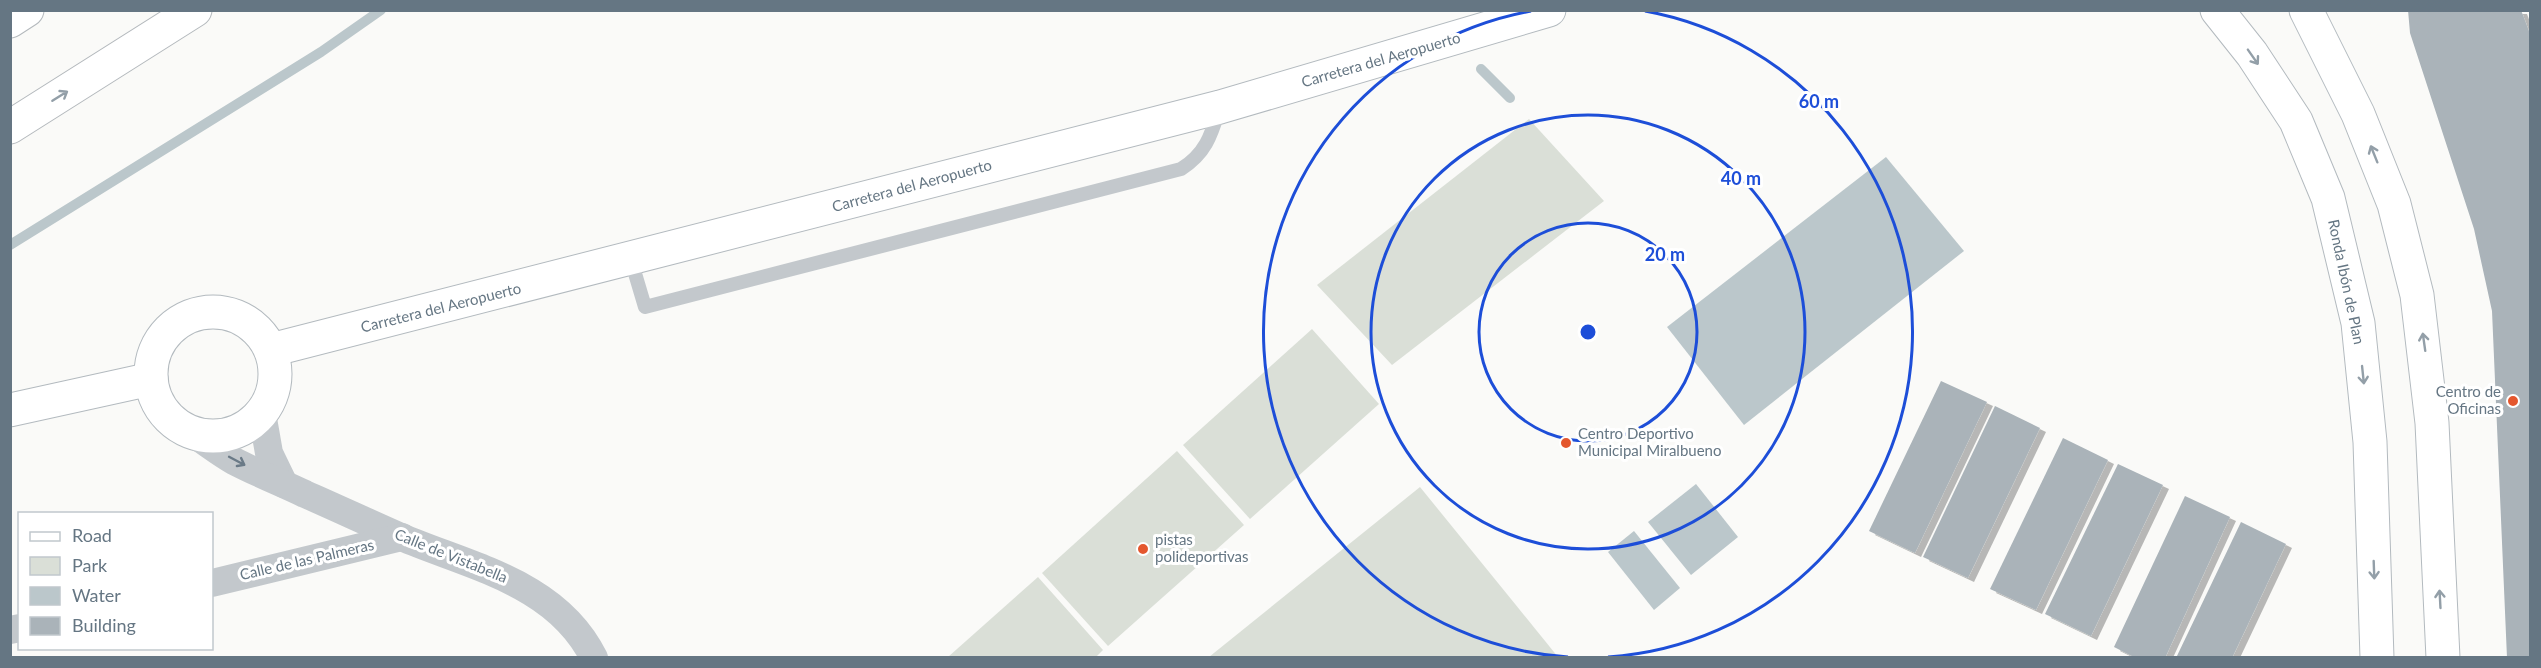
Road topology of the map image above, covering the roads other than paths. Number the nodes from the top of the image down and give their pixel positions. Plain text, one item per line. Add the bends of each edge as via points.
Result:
1 (27, 10) edge
2 (195, 10) edge
3 (1549, 10) edge
4 (2217, 10) edge
5 (2307, 10) edge
6 (10, 21) edge
7 (1220, 107) junction
8 (10, 127) edge
9 (630, 260) junction
10 (272, 350) junction
11 (151, 379) junction
12 (10, 410) edge
13 (262, 413) junction
14 (192, 433) junction
15 (284, 484) junction
16 (402, 537) junction
17 (213, 583) edge
18 (594, 657) edge
19 (2377, 657) edge
20 (2443, 657) edge

1 - 6 main road
8 -> 2 main road
3 - 7 main road, Carretera del Aeropuerto
4 -> 19 main road, Ronda Ibón de Plan via 2252,54 2296,121 2328,198 2358,323 2370,442
20 -> 5 main road via 2432,423 2417,295 2394,204 2358,114
7 - 9 main road, Carretera del Aeropuerto
7 - 9 lane via 1206,148 1181,169 645,307
9 - 10 main road, Carretera del Aeropuerto
10 - 11 main road via 243,318 227,312 193,314 166,332 151,367
10 - 13 main road via 275,382
11 - 12 main road
11 - 14 main road via 165,414
13 - 14 main road via 244,428 228,434
13 - 15 street via 269,453
14 -> 15 street, Calle de Vistabella via 234,461
15 - 16 street, Calle de Vistabella
16 - 17 street, Calle de las Palmeras
16 - 18 street, Calle de Vistabella via 513,580 543,598 564,616

